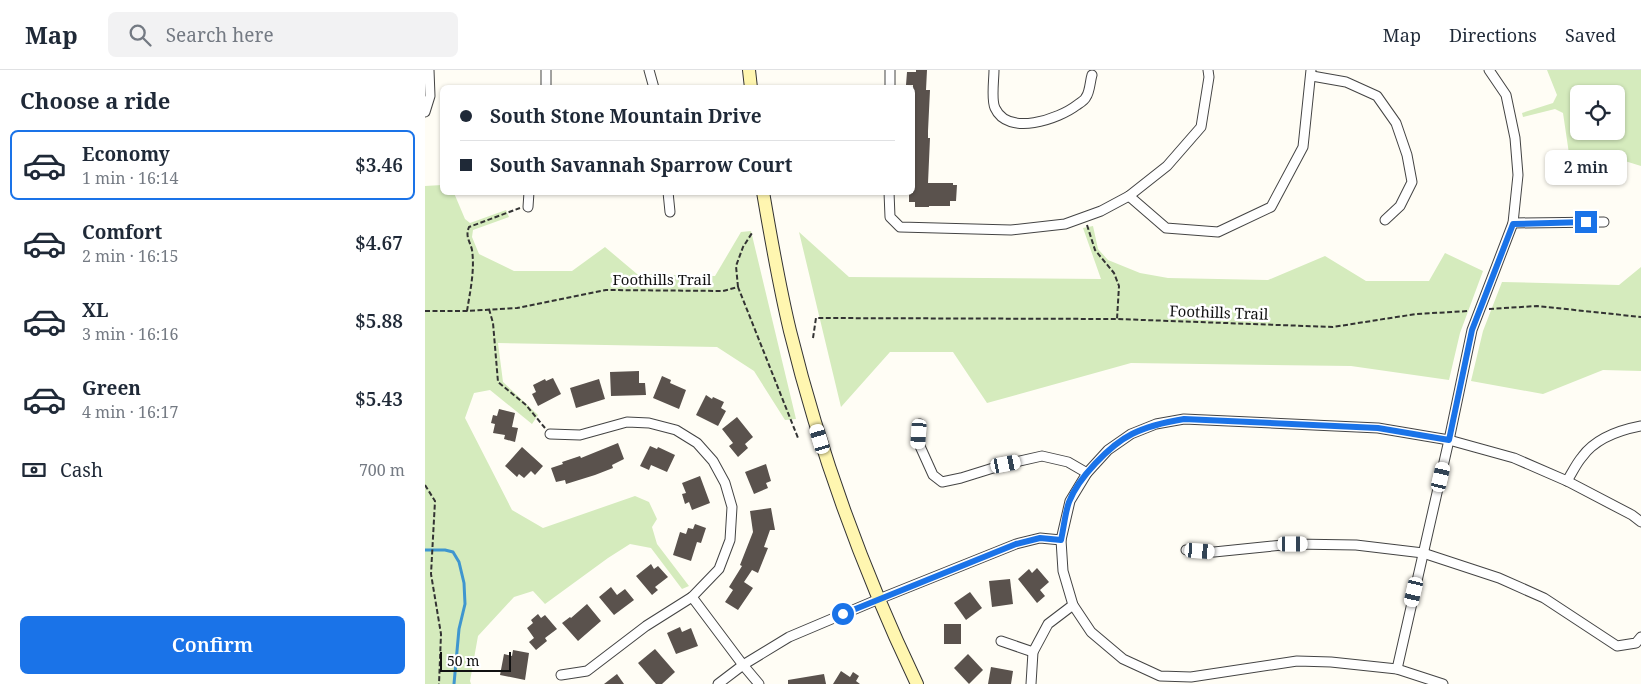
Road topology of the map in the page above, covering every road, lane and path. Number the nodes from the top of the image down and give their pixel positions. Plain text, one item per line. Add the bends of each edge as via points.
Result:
1 (429, 70) edge
2 (546, 70) edge
3 (649, 70) edge
4 (749, 70) edge
5 (890, 70) edge
6 (994, 70) edge
7 (1208, 70) edge
8 (1489, 70) edge
9 (1312, 73) edge
10 (1091, 75) dead end
11 (546, 85) edge
12 (653, 85) edge
13 (751, 85) edge
14 (890, 85) edge
15 (425, 112) edge
16 (529, 195) edge
17 (668, 195) edge
18 (764, 195) edge
19 (889, 195) edge
20 (1129, 196) junction
21 (528, 207) joint
22 (670, 212) dead end
23 (1084, 218) junction
24 (1385, 220) dead end
25 (1604, 222) dead end
26 (1513, 224) junction
27 (751, 233) dead end
28 (737, 287) junction
29 (489, 309) junction
30 (1479, 310) junction
31 (425, 311) edge
32 (467, 311) junction
33 (1641, 317) edge
34 (1117, 319) junction
35 (813, 338) dead end
36 (920, 424) dead end
37 (1641, 426) edge
38 (550, 434) joint
39 (797, 438) dead end
40 (1449, 440) junction
41 (1087, 473) junction
42 (1567, 481) junction
43 (425, 485) edge
44 (1641, 522) edge
45 (1061, 540) junction
46 (1186, 550) dead end
47 (1423, 553) junction
48 (693, 597) junction
49 (879, 599) junction
50 (1073, 605) junction
51 (1641, 637) edge
52 (1001, 641) dead end
53 (1033, 652) junction
54 (743, 665) junction
55 (1397, 669) junction
56 (561, 675) dead end
57 (439, 684) edge
58 (719, 684) edge
59 (759, 684) edge
60 (917, 684) edge
61 (1031, 684) edge
62 (1443, 684) edge

1 - 15 street via 430,96
2 - 11 street
3 - 12 street
4 - 13 main road
5 - 14 street
6 - 10 street via 994,106 1001,117 1016,123 1051,119 1070,111 1087,97
7 - 20 street via 1201,127 1167,166
8 - 26 street via 1505,95 1515,138 1517,175
9 - 20 street via 1303,147 1271,207 1218,232 1166,228
9 - 24 street via 1346,82 1377,96 1396,123 1412,182 1400,206
16 - 21 street
17 - 22 street
18 - 49 main road via 782,295 806,392 843,507
19 - 23 street via 890,217 900,227 1011,230 1065,224
20 - 23 street
21 - 32 path via 469,227 472,278
23 - 34 path via 1095,250 1114,273 1119,286
25 - 26 street
26 - 30 street
27 - 28 path via 737,266
28 - 29 path, Foothills Trail via 723,290 607,290 517,308
28 - 39 path
29 - 32 path, Foothills Trail
29 - 38 path via 498,382 526,405
30 - 33 path, Foothills Trail via 1537,306
30 - 34 path, Foothills Trail via 1416,314 1333,327
30 - 40 street
31 - 32 path, Foothills Trail
34 - 35 path, Foothills Trail via 816,318
36 - 41 street via 919,444 933,475 942,482 1042,456 1068,462
37 - 42 street via 1621,430 1601,440 1583,456
38 - 48 street via 580,435 627,422 649,423 676,430 697,443 713,461 725,483 732,507 731,540 719,569
40 - 41 street via 1378,428 1184,419 1156,424 1131,434 1108,450
40 - 42 street via 1515,458
40 - 47 street
41 - 45 street via 1070,501
42 - 44 street
43 - 57 path via 435,501 431,574 441,634
45 - 49 street via 1040,538 1016,544
45 - 50 street via 1063,571
46 - 47 street via 1214,552 1293,544 1356,545
47 - 51 street via 1499,578 1544,598 1617,646 1636,643
47 - 55 street
48 - 54 street
48 - 56 street via 646,626 587,671
49 - 54 street via 789,637
49 - 60 main road
50 - 53 street via 1048,624
50 - 55 street via 1091,632 1123,659 1159,676 1191,677 1297,661
52 - 53 street
53 - 61 street
54 - 58 street
54 - 59 street
55 - 62 street

